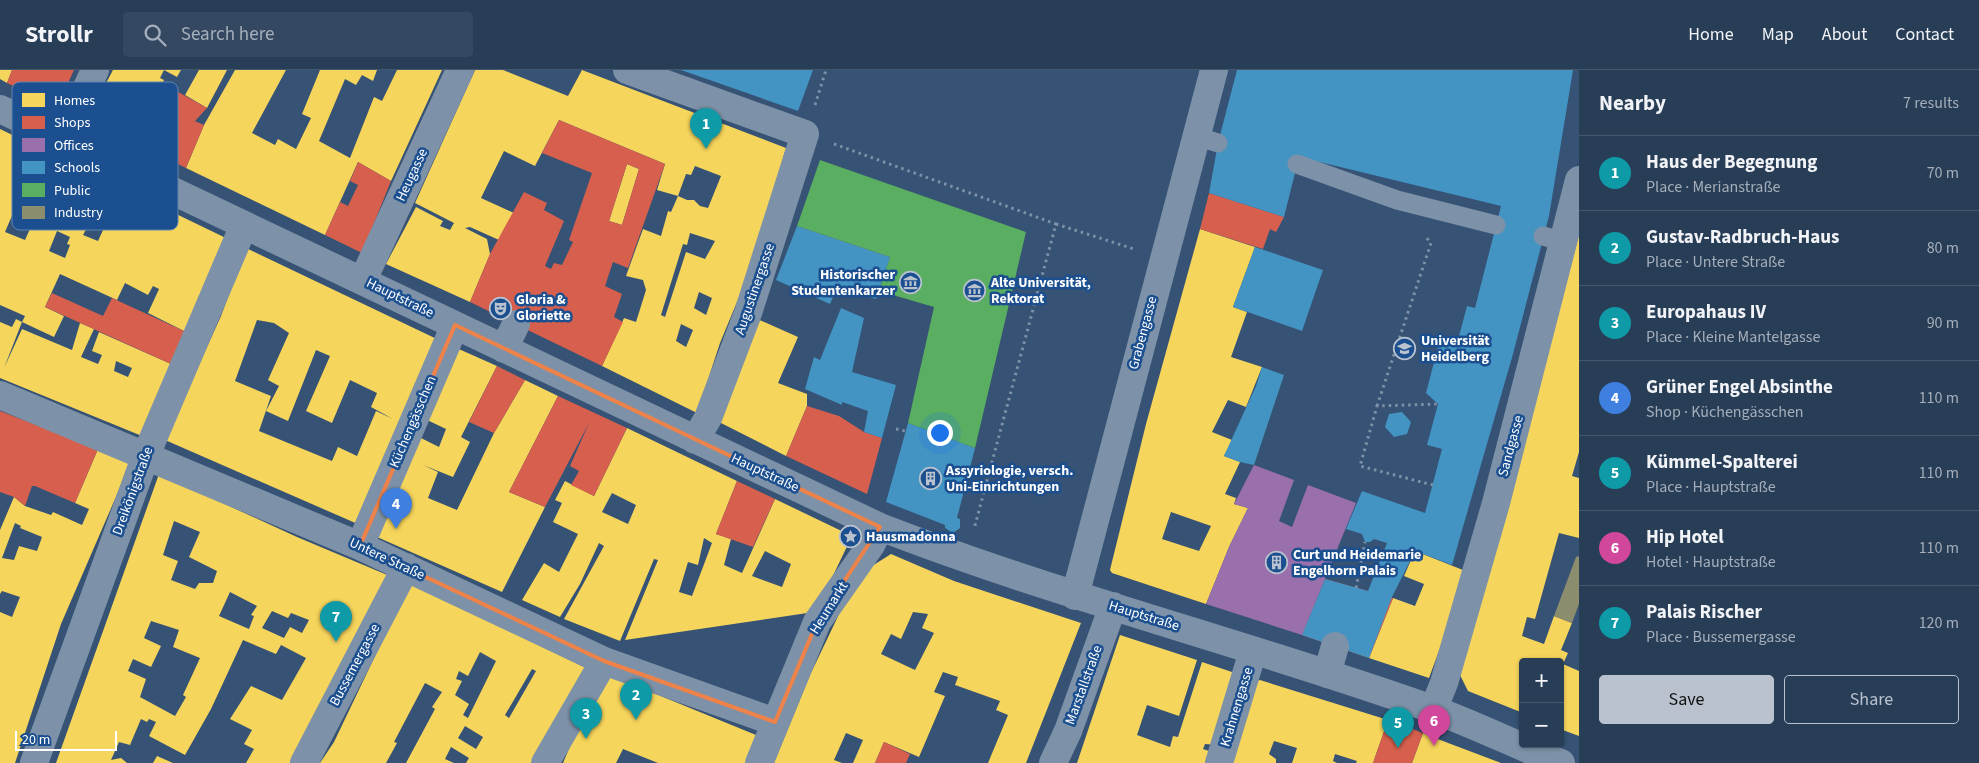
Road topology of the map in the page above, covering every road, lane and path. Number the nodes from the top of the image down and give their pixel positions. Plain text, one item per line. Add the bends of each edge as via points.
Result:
1 (95, 70) edge
2 (460, 70) edge
3 (627, 70) edge
4 (1214, 70) edge
5 (89, 82) edge
6 (0, 109) edge
7 (12, 115) edge
8 (805, 134) junction
9 (1298, 164) dead end
10 (1579, 180) edge
11 (178, 193) edge
12 (1397, 200) junction
13 (244, 224) junction
14 (1056, 224) junction
15 (1496, 225) dead end
16 (1163, 258) junction
17 (363, 280) junction
18 (516, 324) dead end
19 (451, 334) junction
20 (504, 349) junction
21 (0, 395) edge
22 (1438, 404) dead end
23 (1377, 406) junction
24 (896, 429) dead end
25 (905, 431) dead end
26 (695, 440) junction
27 (146, 455) junction
28 (1433, 485) dead end
29 (880, 527) junction
30 (973, 534) dead end
31 (1365, 542) dead end
32 (360, 546) junction
33 (406, 568) junction
34 (1356, 588) dead end
35 (1075, 596) junction
36 (1113, 606) junction
37 (1335, 646) dead end
38 (1253, 651) junction
39 (604, 661) junction
40 (1326, 674) junction
41 (1433, 710) junction
42 (775, 722) junction
43 (1556, 762) edge
44 (34, 763) edge
45 (304, 763) edge
46 (545, 763) edge
47 (759, 763) edge
48 (1053, 763) edge
49 (1219, 763) edge

1 - 5 street
2 - 17 street, Heugasse
3 - 8 street
4 - 16 street, Grabengasse via 1207,139
6 - 7 street, Hauptstraße
8 - 14 path
8 - 26 street, Augustinergasse via 748,313 708,418
9 - 12 lane
10 - 41 street, Sandgasse via 1554,239 1496,503 1444,683
11 - 13 street, Hauptstraße
12 - 15 lane
12 - 23 path via 1431,243
13 - 17 street, Hauptstraße
13 - 27 street, Dreikönigstraße
14 - 16 path
14 - 30 path
16 - 35 street, Grabengasse
17 - 19 street, Hauptstraße
18 - 20 street
19 - 20 street, Hauptstraße
19 - 32 street, Küchengässchen
20 - 26 street, Hauptstraße
21 - 27 street, Untere Straße
22 - 23 path
23 - 28 path via 1360,466
24 - 25 path
26 - 29 street, Hauptstraße
27 - 32 street, Untere Straße
27 - 44 street, Dreikönigstraße
29 - 35 street, Hauptstraße
29 - 42 street, Heumarkt via 817,622
31 - 34 path
32 - 33 street, Untere Straße
33 - 39 street, Untere Straße
33 - 45 street, Bussemergasse
35 - 36 street, Hauptstraße
36 - 38 street, Hauptstraße
36 - 48 street, Marstallstraße via 1068,731
37 - 40 street
38 - 40 street, Hauptstraße
38 - 49 street, Krahnengasse
39 - 42 street, Untere Straße
39 - 46 street
40 - 41 street, Hauptstraße
41 - 43 street, Hauptstraße
42 - 47 street, Heumarkt

